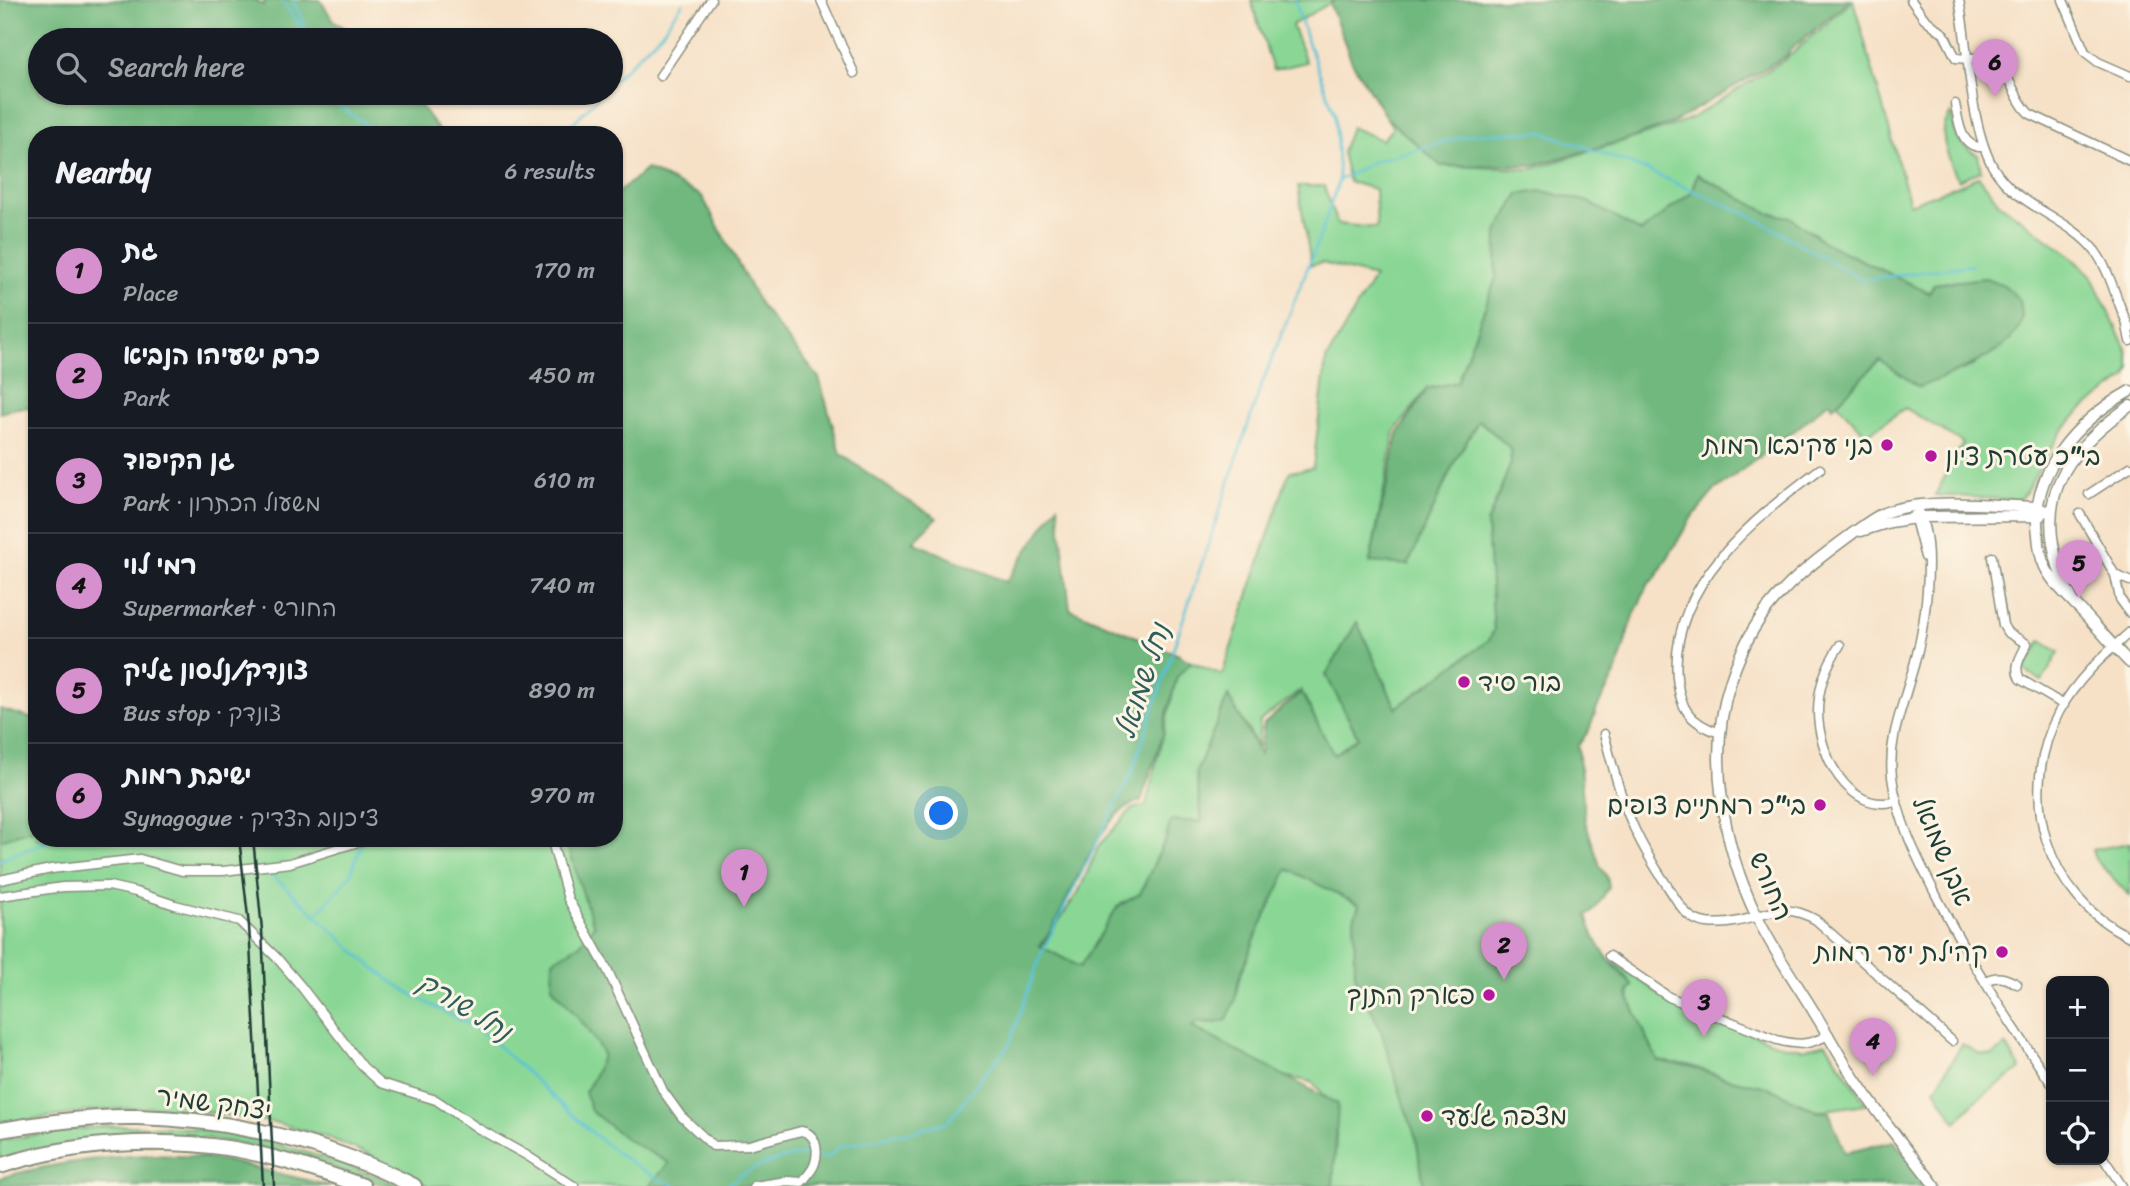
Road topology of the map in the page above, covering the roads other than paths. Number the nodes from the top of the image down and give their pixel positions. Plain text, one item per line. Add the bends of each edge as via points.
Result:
1 (711, 0) edge
2 (821, 0) edge
3 (1911, 0) edge
4 (1959, 0) edge
5 (2063, 0) edge
6 (1968, 58) junction
7 (853, 73) dead end
8 (660, 76) dead end
9 (2130, 76) edge
10 (1955, 104) dead end
11 (1984, 147) junction
12 (2130, 161) edge
13 (2128, 326) edge
14 (2130, 341) edge
15 (2130, 391) edge
16 (2130, 406) edge
17 (2130, 467) edge
18 (1820, 469) dead end
19 (2089, 494) dead end
20 (2037, 512) junction
21 (2050, 513) junction
22 (1917, 514) junction
23 (2080, 514) dead end
24 (1993, 557) dead end
25 (2115, 575) junction
26 (2130, 581) edge
27 (2079, 608) junction
28 (2130, 613) edge
29 (2130, 632) edge
30 (1840, 645) dead end
31 (2114, 647) junction
32 (2130, 663) edge
33 (2064, 705) junction
34 (1720, 733) junction
35 (1604, 734) dead end
36 (1897, 801) junction
37 (342, 847) edge
38 (554, 847) edge
39 (0, 880) edge
40 (0, 896) edge
41 (1757, 916) junction
42 (2130, 937) edge
43 (1609, 956) dead end
44 (1985, 981) junction
45 (2017, 984) dead end
46 (1829, 1035) junction
47 (1952, 1041) dead end
48 (2046, 1075) edge
49 (0, 1130) edge
50 (2108, 1165) edge
51 (0, 1166) edge
52 (363, 1186) edge
53 (414, 1186) edge
54 (574, 1186) edge
55 (754, 1186) edge
56 (1935, 1186) edge
57 (2122, 1186) edge

1 - 8 street
2 - 7 street
3 - 6 street via 1944,34 1956,58
4 - 6 street
5 - 9 street via 2085,52
6 - 11 street
6 - 12 street via 1998,64 2030,114
10 - 11 street via 1965,140
11 - 13 street via 2010,189 2061,221 2095,252
13 - 14 street
15 - 20 street via 2101,409 2065,444 2051,466
16 - 21 street via 2071,458
17 - 19 street
18 - 34 street via 1760,516 1722,557 1683,622 1676,670 1681,702 1695,721
20 - 21 street
20 - 22 street
20 - 27 street via 2045,567
21 - 27 street via 2055,559
22 - 34 street, החורש via 1851,535 1779,594 1748,637 1736,665
22 - 36 street, אבן שמואל via 1928,570 1928,597 1892,745
23 - 25 street
24 - 33 street via 2003,625 2027,644 2016,673
25 - 26 street
25 - 28 street via 2120,598
27 - 31 street
29 - 31 street
30 - 36 street via 1827,668 1820,696 1823,746 1838,775 1857,795 1874,803
31 - 32 street
31 - 33 street via 2085,675
33 - 42 street via 2048,737 2040,770 2045,832 2058,869 2079,899 2105,923
34 - 41 street, החורש via 1720,792 1730,841
35 - 41 street via 1631,821 1682,908 1712,924
36 - 44 street, אבן שמואל via 1927,877
37 - 39 street via 290,863 223,872 182,871 140,859
38 - 55 street via 568,899 608,971 663,1091 681,1116 713,1146 749,1145 801,1131 813,1136 815,1163 802,1182
40 - 54 street via 109,886 239,921 277,958 363,1067 381,1083 436,1100
41 - 46 street, החורש
41 - 47 street via 1781,909 1816,920
43 - 46 street via 1669,997 1777,1040 1807,1045
44 - 45 street via 1999,976
44 - 48 street, אבן שמואל
46 - 56 street, החורש via 1858,1084
49 - 53 highway, יצחק שמיר via 70,1120 189,1120 310,1145
50 - 57 street
51 - 52 highway, יצחק שמיר via 71,1150 178,1144 236,1150

